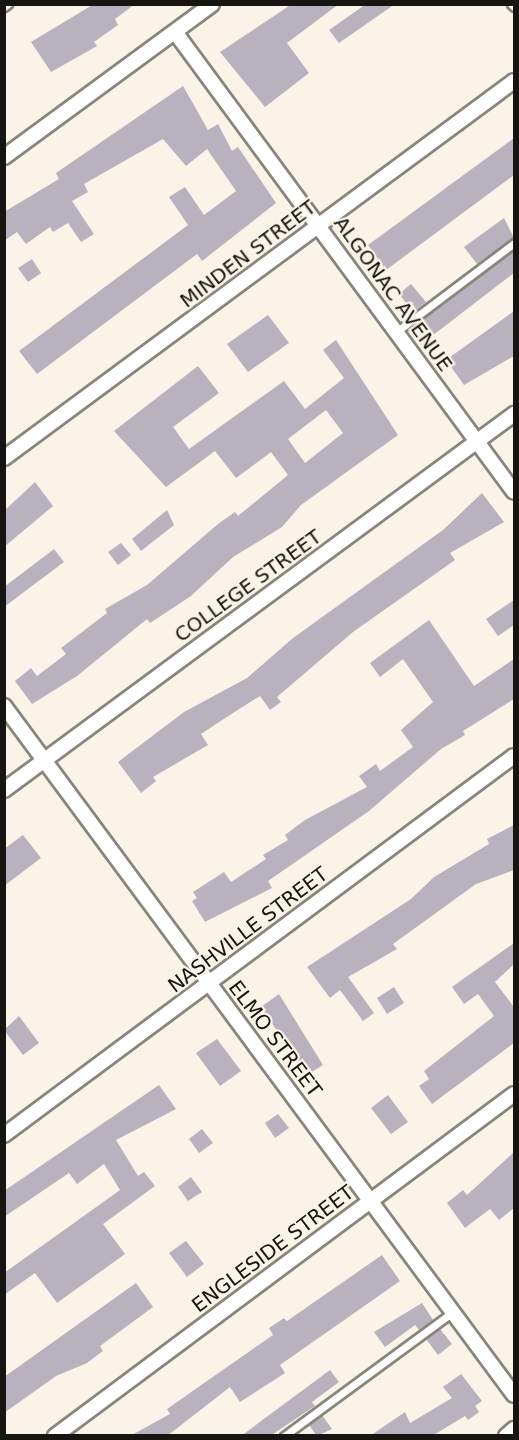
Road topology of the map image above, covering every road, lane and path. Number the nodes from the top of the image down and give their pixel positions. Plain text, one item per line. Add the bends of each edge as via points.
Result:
1 (212, 4) edge
2 (175, 32) junction
3 (514, 81) edge
4 (4, 157) edge
5 (318, 226) junction
6 (514, 243) edge
7 (396, 332) junction
8 (514, 414) edge
9 (477, 442) junction
10 (4, 458) edge
11 (514, 492) edge
12 (4, 706) edge
13 (514, 756) edge
14 (45, 760) junction
15 (4, 790) edge
16 (209, 983) junction
17 (514, 1094) edge
18 (4, 1135) edge
19 (370, 1200) junction
20 (453, 1312) junction
21 (514, 1395) edge
22 (514, 1429) edge
23 (55, 1436) edge
24 (284, 1436) edge
25 (506, 1436) edge

1 - 2 street
2 - 4 street
2 - 5 street, ALGONAC AVENUE
3 - 5 street, MINDEN STREET
5 - 7 street, ALGONAC AVENUE
5 - 10 street, MINDEN STREET
6 - 7 lane
7 - 9 street, ALGONAC AVENUE
8 - 9 street, COLLEGE STREET
9 - 11 street, ALGONAC AVENUE
9 - 14 street, COLLEGE STREET
12 - 14 street, ELMO STREET
13 - 16 street, NASHVILLE STREET
14 - 15 street, COLLEGE STREET
14 - 16 street, ELMO STREET
16 - 18 street, NASHVILLE STREET
16 - 19 street, ELMO STREET
17 - 19 street, ENGLESIDE STREET
19 - 20 street, ELMO STREET
19 - 23 street, ENGLESIDE STREET
20 - 21 street, ELMO STREET
20 - 24 lane
22 - 25 street

